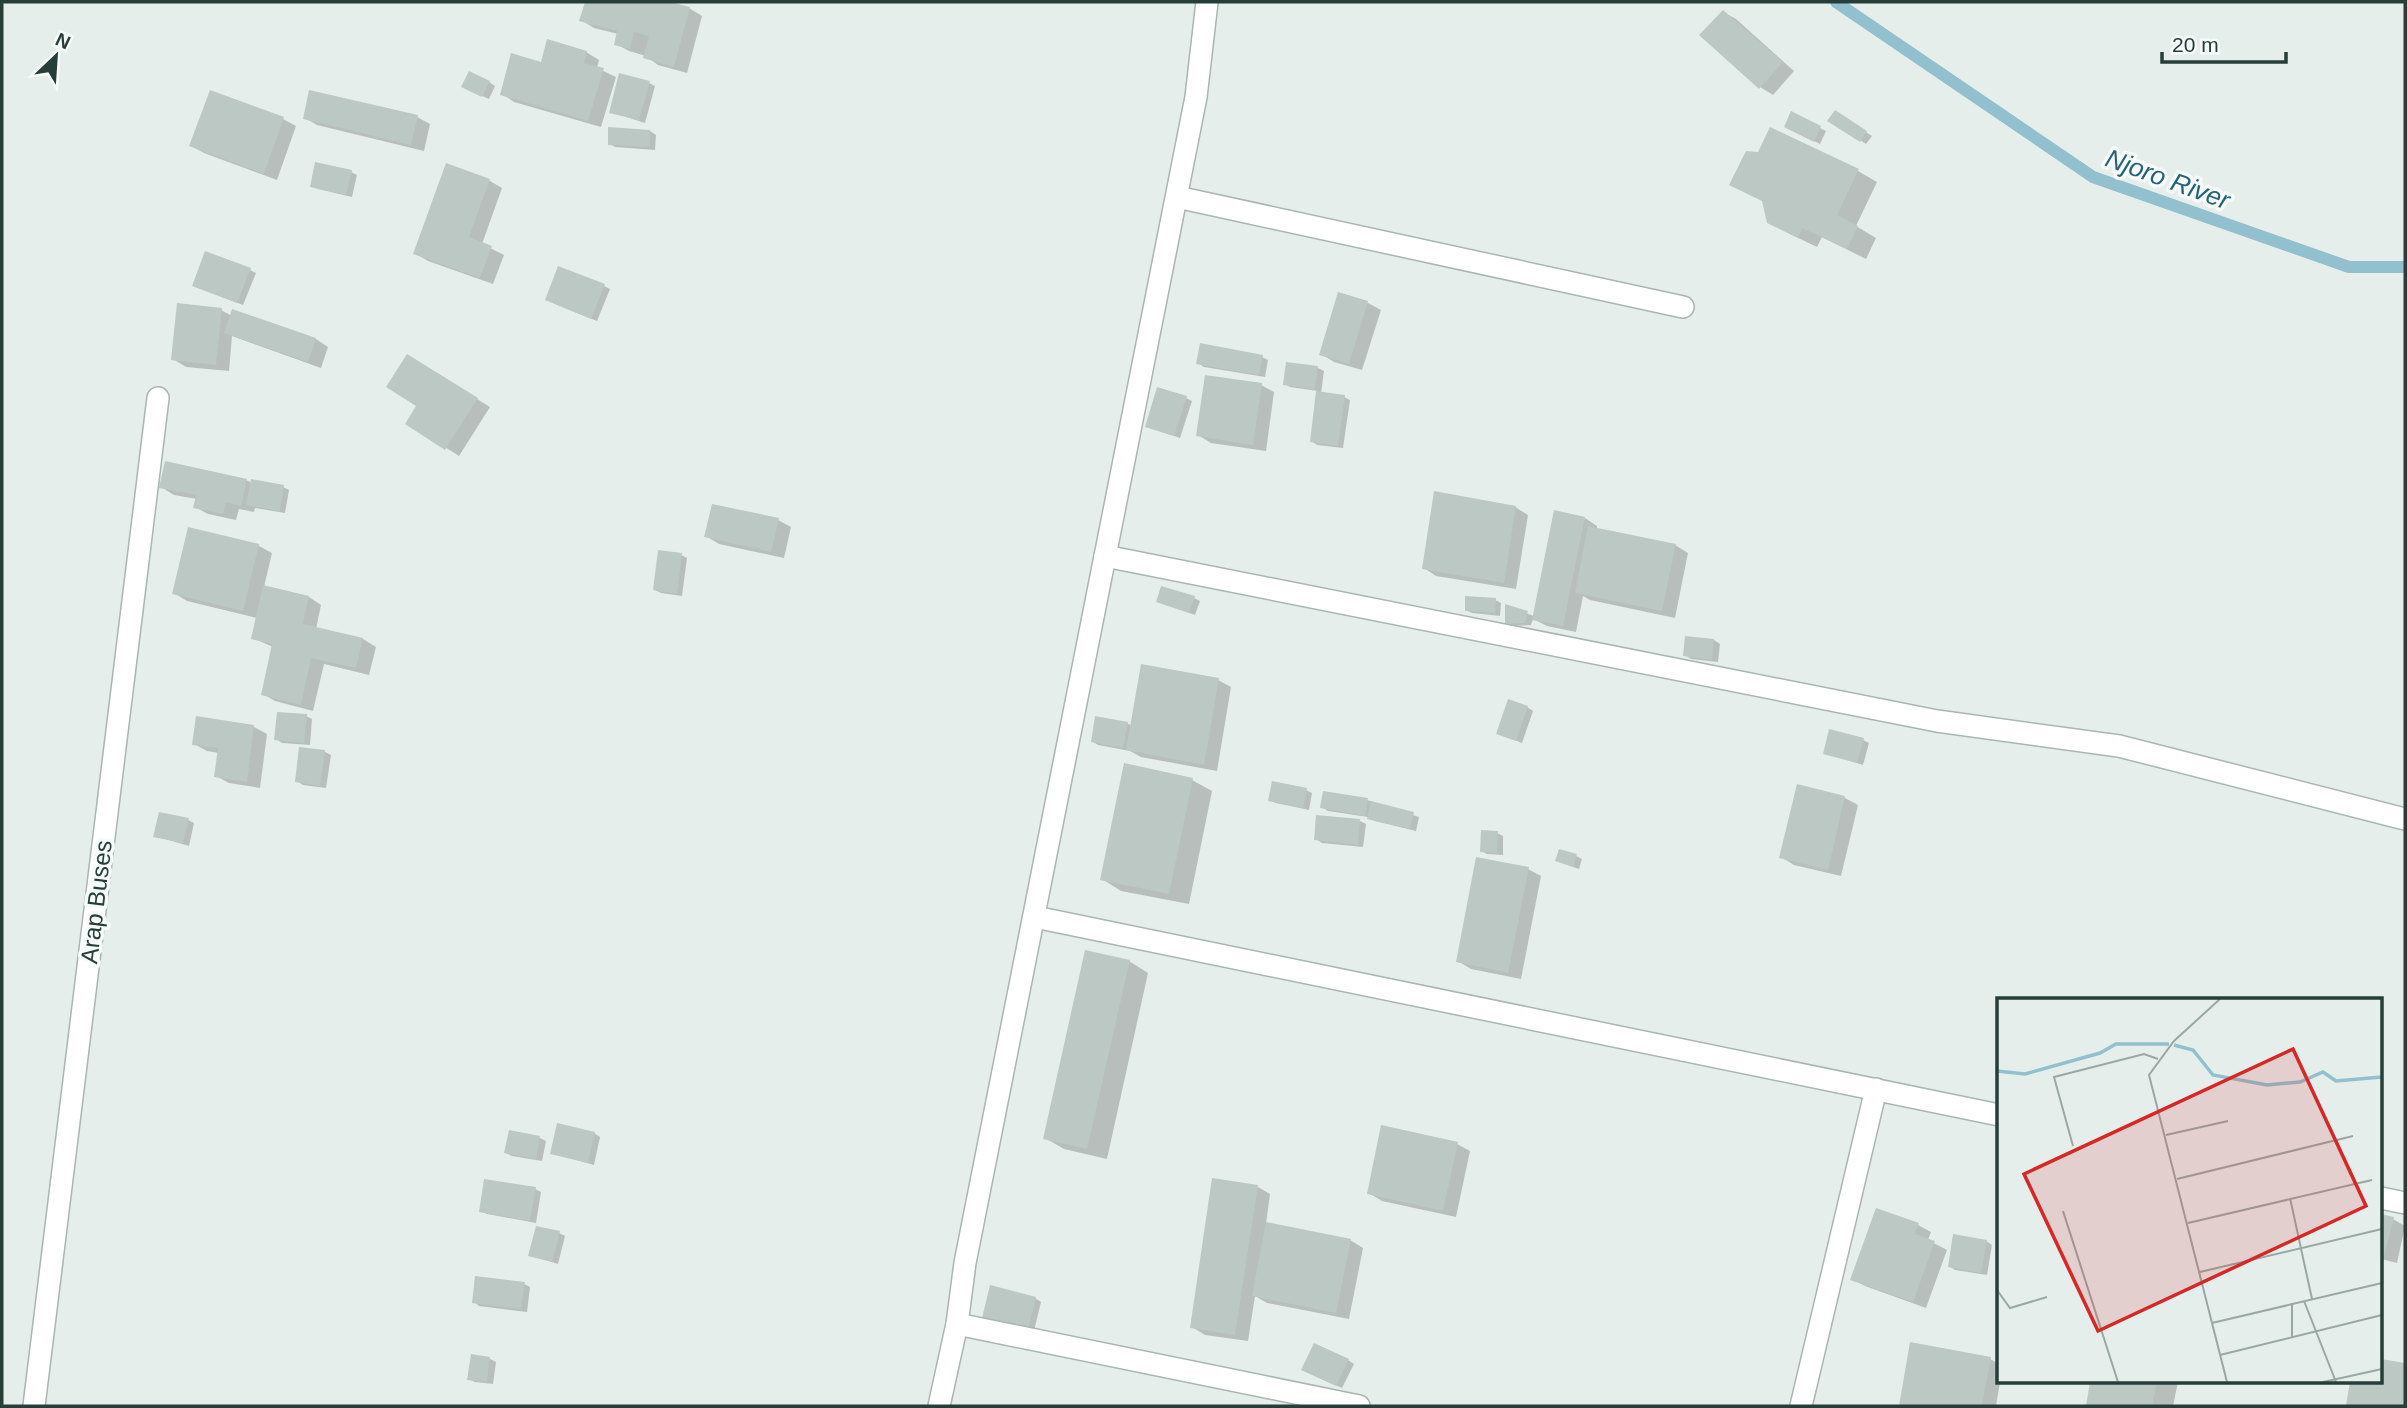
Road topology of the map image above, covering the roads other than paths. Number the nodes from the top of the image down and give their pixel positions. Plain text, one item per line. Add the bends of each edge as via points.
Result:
1 (1207, 2) edge
2 (1177, 197) junction
3 (1683, 307) dead end
4 (158, 398) dead end
5 (1105, 556) junction
6 (2405, 819) edge
7 (1035, 917) junction
8 (1876, 1089) junction
9 (1997, 1115) edge
10 (2382, 1198) edge
11 (2405, 1203) edge
12 (957, 1324) junction
13 (34, 1406) edge
14 (939, 1406) edge
15 (1359, 1406) edge
16 (1801, 1406) edge

1 - 2 street via 1196,97
2 - 3 street
2 - 5 street
4 - 13 street, Arap Buses
5 - 6 street via 1937,721 2119,746
5 - 7 street
7 - 8 street
7 - 12 street via 965,1263
8 - 9 street
8 - 16 street
10 - 11 street
12 - 14 street
12 - 15 street

